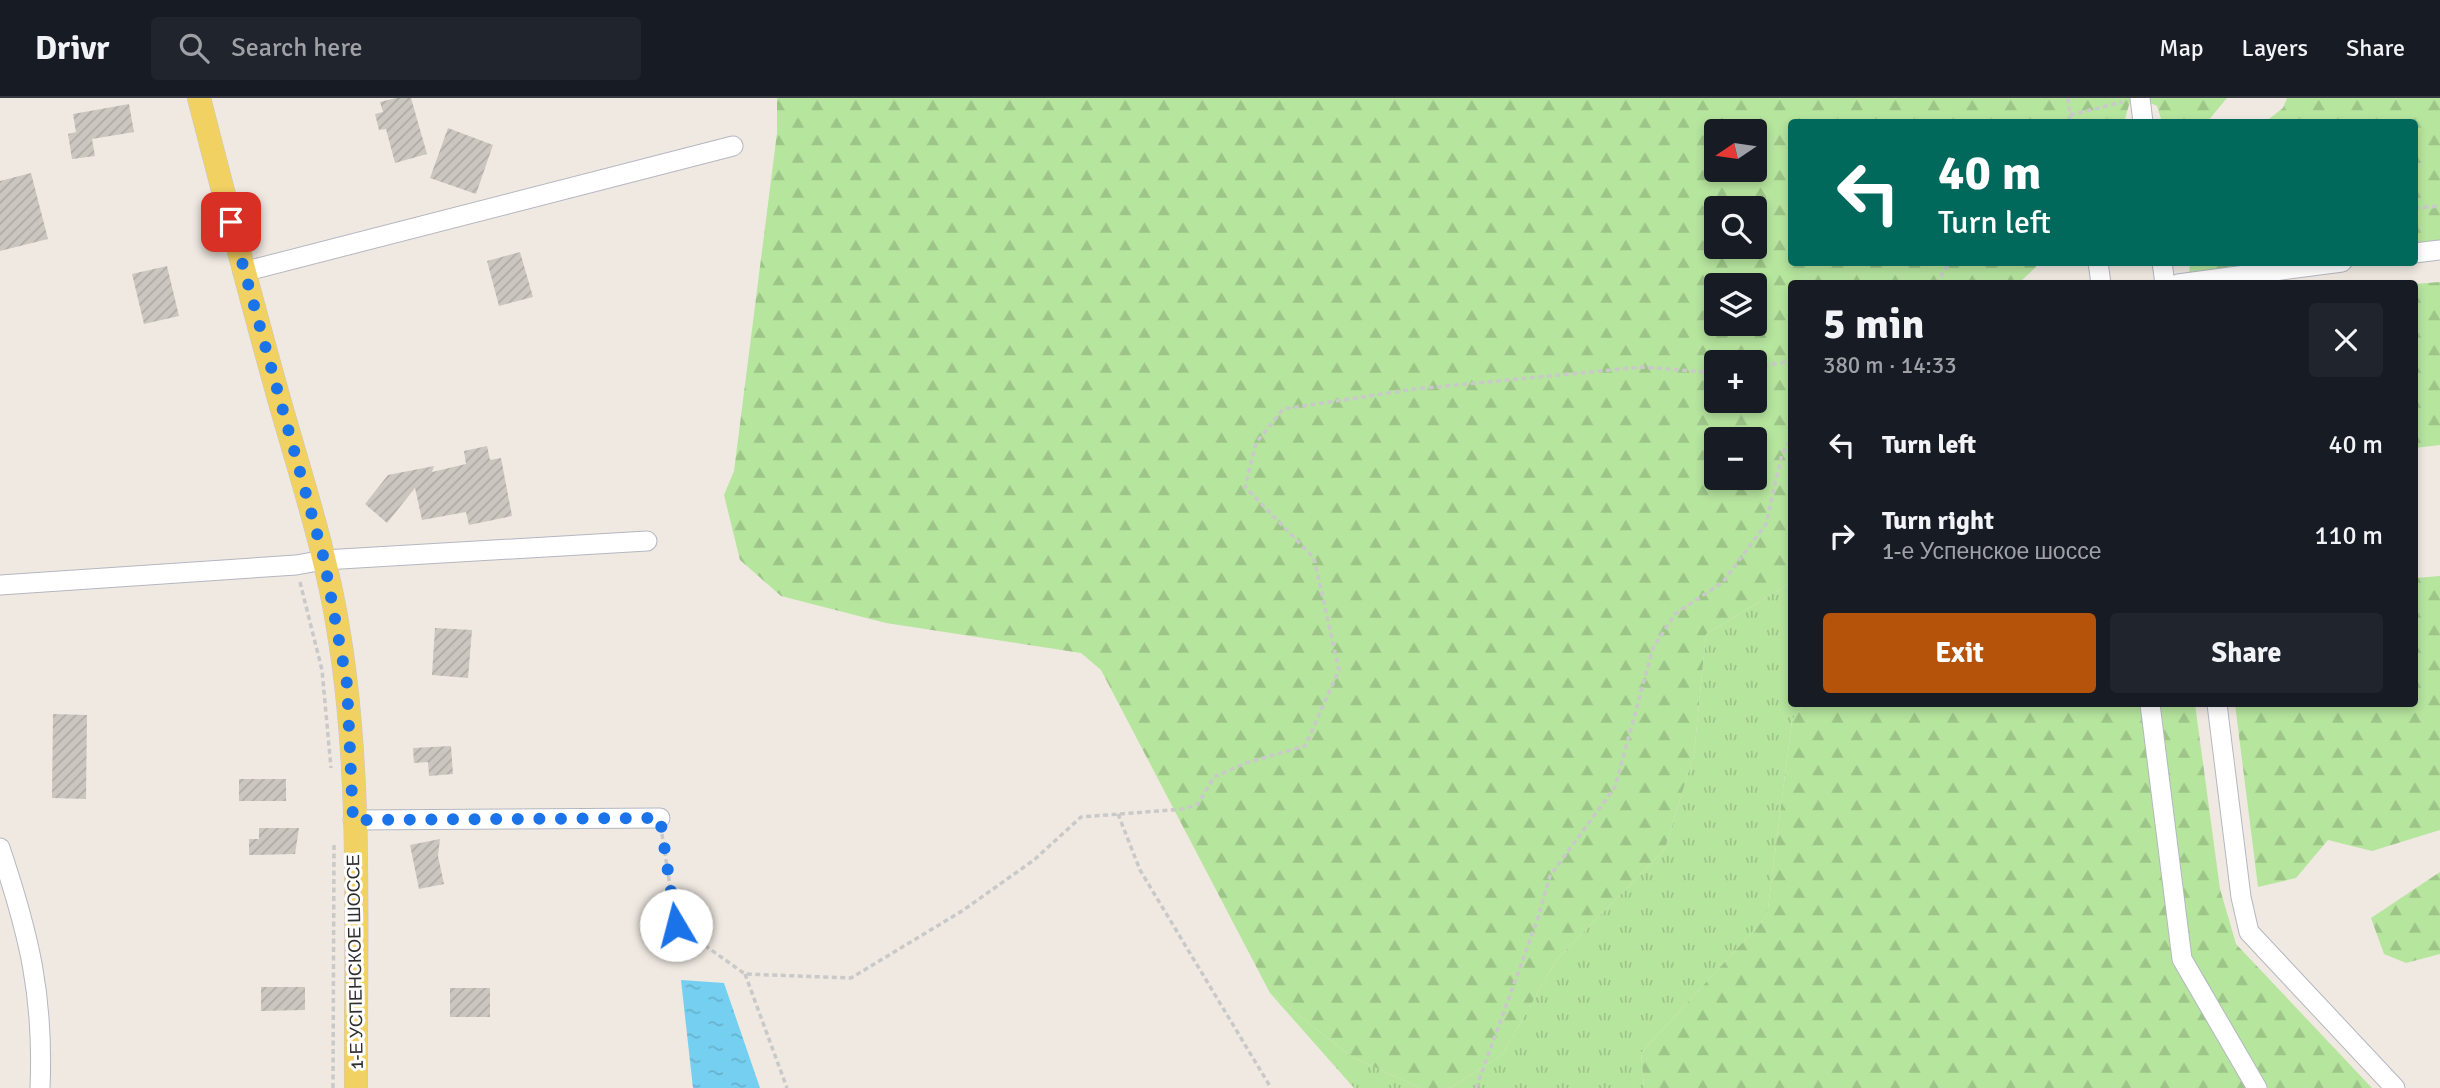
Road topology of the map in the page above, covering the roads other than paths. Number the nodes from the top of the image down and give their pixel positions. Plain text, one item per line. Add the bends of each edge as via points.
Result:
1 (199, 98) edge
2 (2132, 100) edge
3 (2142, 119) edge
4 (733, 146) dead end
5 (2440, 250) edge
6 (2418, 253) edge
7 (2312, 266) edge
8 (243, 272) junction
9 (2208, 280) edge
10 (648, 541) dead end
11 (324, 559) junction
12 (0, 585) edge
13 (2150, 707) edge
14 (2217, 707) edge
15 (660, 818) road end
16 (353, 820) junction
17 (0, 848) edge
18 (40, 1088) edge
19 (356, 1088) edge
20 (2256, 1088) edge
21 (2395, 1088) edge

1 - 8 main road, 1-Е УСПЕНСКОЕ ШОССЕ
2 - 3 street
4 - 8 street
5 - 6 street
7 - 9 street
8 - 11 main road, 1-Е УСПЕНСКОЕ ШОССЕ
10 - 11 street
11 - 12 street via 296,565
11 - 16 main road, 1-Е УСПЕНСКОЕ ШОССЕ via 347,684
13 - 20 street via 2182,959
14 - 21 street via 2249,932
15 - 16 street
16 - 19 main road, 1-Е УСПЕНСКОЕ ШОССЕ
17 - 18 street via 37,976

